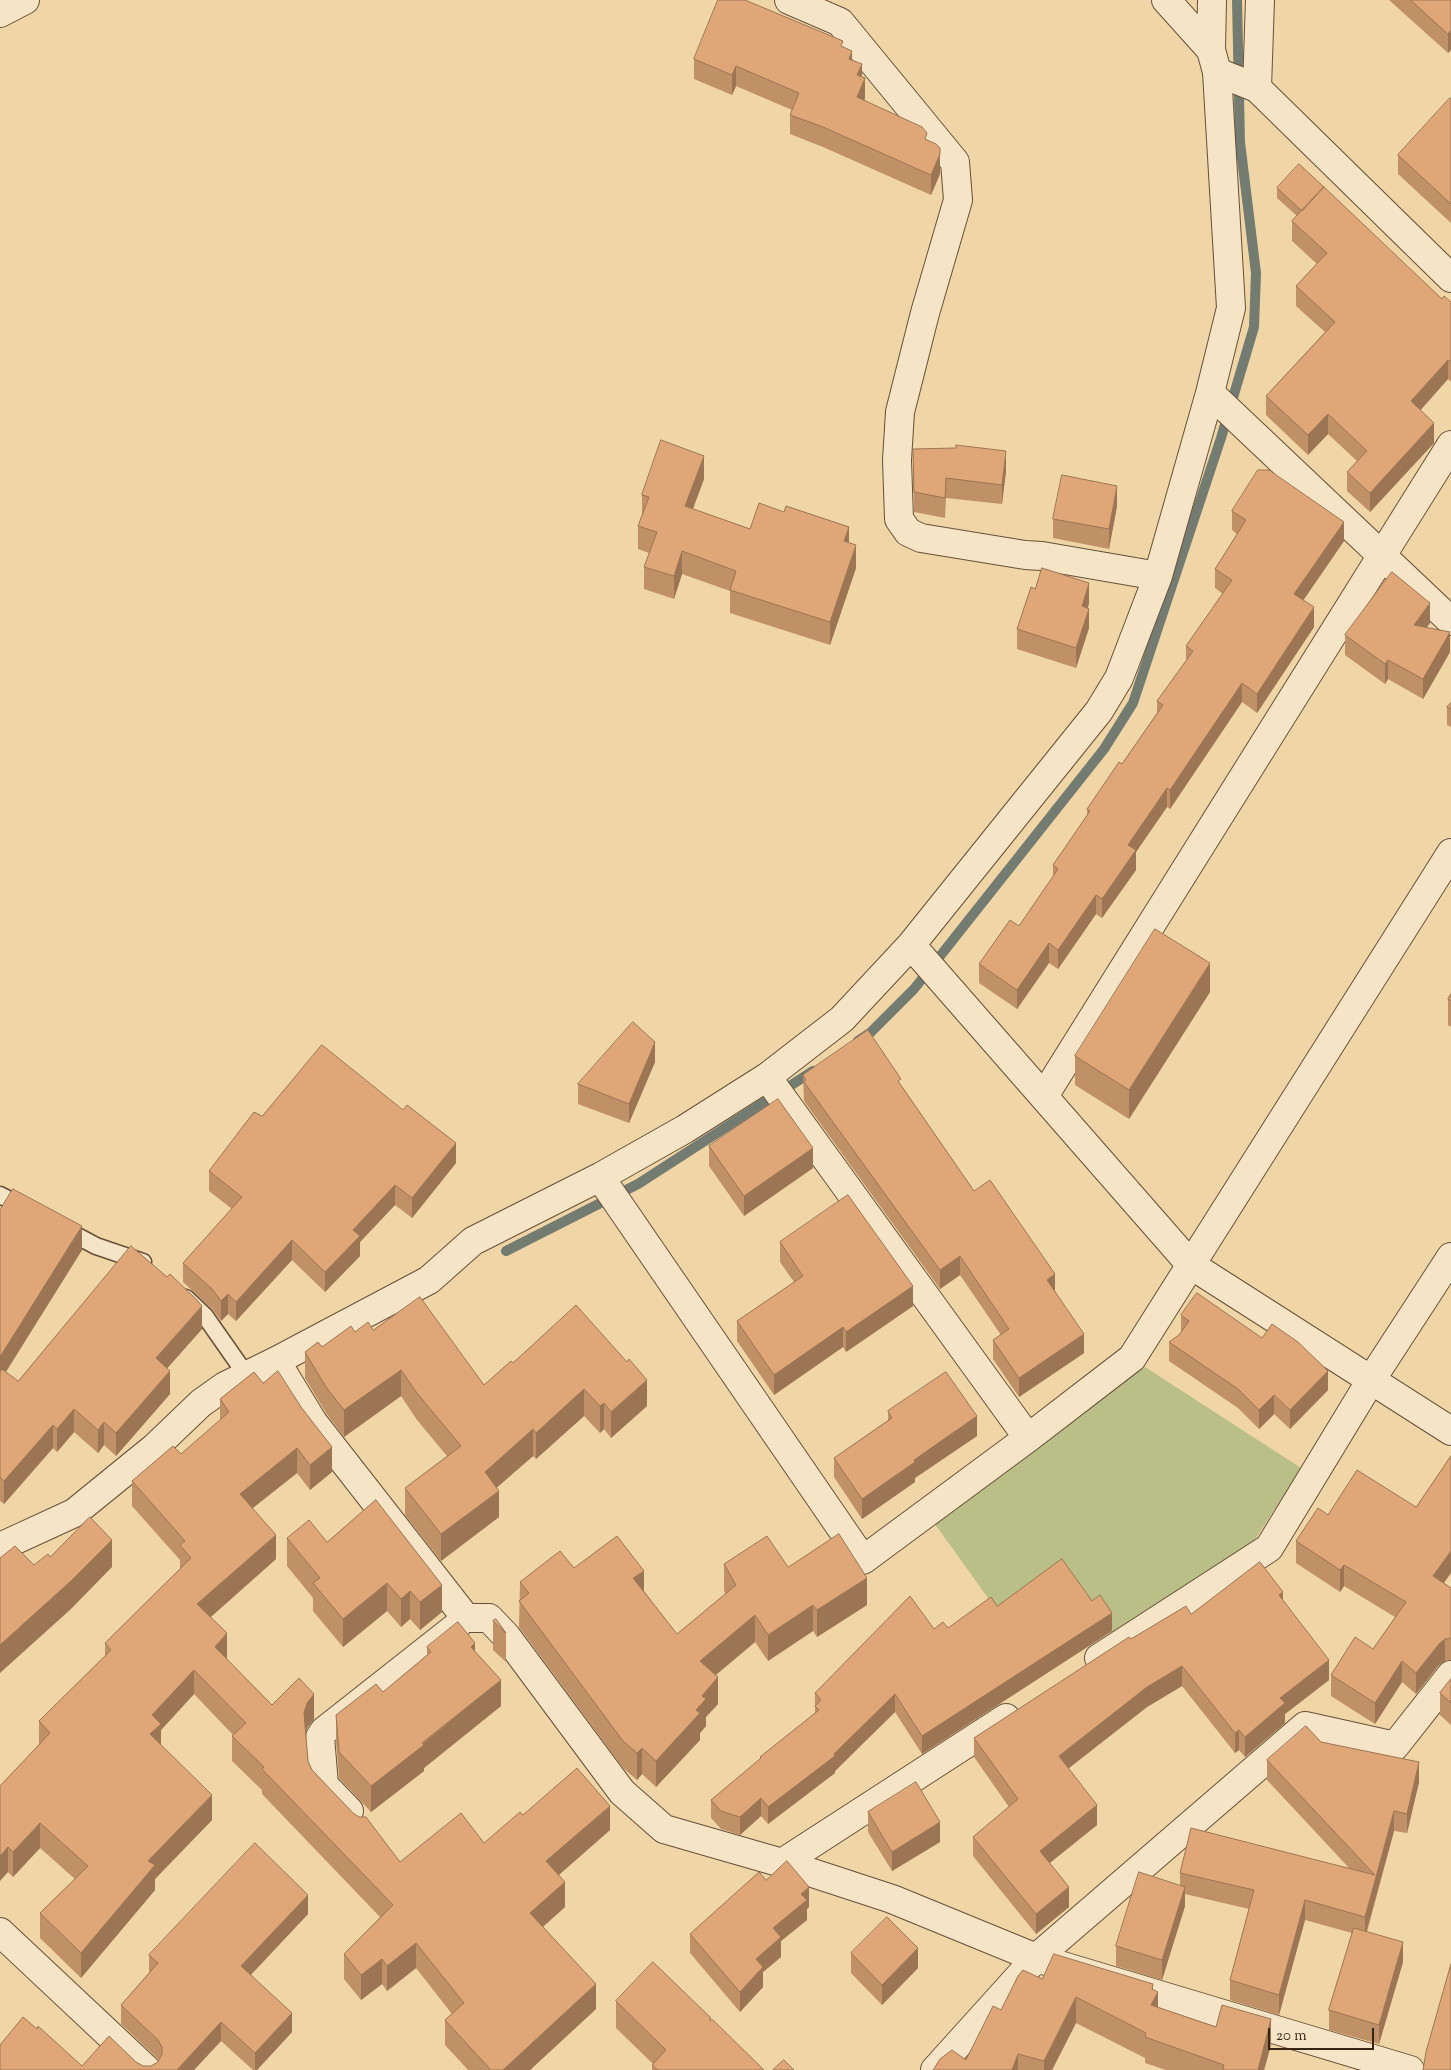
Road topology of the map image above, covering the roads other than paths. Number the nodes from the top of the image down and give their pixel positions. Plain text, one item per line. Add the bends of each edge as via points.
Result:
1 (25, 0) edge
2 (790, 0) edge
3 (1166, 0) edge
4 (1212, 0) edge
5 (1260, 0) edge
6 (0, 13) edge
7 (1233, 75) junction
8 (1451, 278) edge
9 (1223, 405) junction
10 (1451, 446) edge
11 (1382, 555) junction
12 (1158, 576) junction
13 (1451, 621) edge
14 (1451, 852) edge
15 (925, 961) junction
16 (774, 1088) junction
17 (1044, 1096) junction
18 (610, 1191) junction
19 (0, 1195) edge
20 (1451, 1257) edge
21 (1191, 1265) junction
22 (156, 1270) edge
23 (177, 1290) edge
24 (276, 1361) junction
25 (247, 1376) junction
26 (1371, 1380) junction
27 (1451, 1431) edge
28 (1028, 1438) junction
29 (0, 1547) edge
30 (466, 1618) junction
31 (1076, 1673) edge
32 (1451, 1675) edge
33 (1026, 1706) edge
34 (364, 1827) edge
35 (782, 1863) junction
36 (0, 1932) edge
37 (1036, 1958) junction
38 (945, 2067) edge
39 (147, 2070) edge
40 (1410, 2070) edge

1 - 6 street
2 - 12 street via 840,22 954,162 958,200 900,412 897,460 899,519 908,532 921,538
3 - 7 street
4 - 7 street
5 - 7 street
7 - 8 street
7 - 9 street via 1231,308
9 - 11 street
9 - 12 street
10 - 11 street
11 - 13 street
11 - 17 street
12 - 15 street via 1119,678 1100,711
14 - 21 street
15 - 16 street via 842,1019
15 - 17 street
16 - 18 street via 685,1129
16 - 28 street
17 - 21 street
18 - 24 street via 473,1241 429,1280
18 - 28 street via 863,1560
19 - 22 lane via 96,1246 148,1264
20 - 26 street
21 - 26 street
21 - 28 street via 1132,1358
23 - 25 lane via 205,1316
24 - 25 street
24 - 30 street via 312,1422
25 - 29 street via 225,1386 201,1403 154,1448 74,1513
26 - 27 street
26 - 31 street via 1269,1548
30 - 34 street via 320,1737 324,1785
30 - 35 street via 489,1618 507,1637 622,1792 664,1829
32 - 37 street via 1395,1746 1305,1726
33 - 35 street
35 - 37 street via 892,1899
36 - 39 street
37 - 38 street
37 - 40 street

